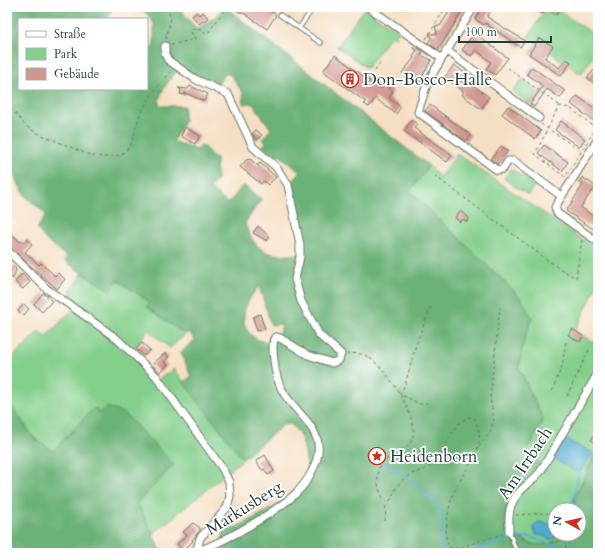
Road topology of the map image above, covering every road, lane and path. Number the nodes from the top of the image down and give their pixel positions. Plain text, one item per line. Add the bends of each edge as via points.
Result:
1 (167, 7) edge
2 (227, 7) edge
3 (314, 7) edge
4 (368, 7) edge
5 (446, 7) edge
6 (474, 7) edge
7 (280, 16) dead end
8 (299, 28) junction
9 (320, 43) dead end
10 (422, 45) junction
11 (165, 46) junction
12 (446, 50) junction
13 (442, 58) junction
14 (380, 63) dead end
15 (176, 66) junction
16 (508, 68) dead end
17 (375, 71) dead end
18 (7, 104) edge
19 (559, 106) junction
20 (539, 118) joint
21 (546, 128) junction
22 (598, 139) edge
23 (581, 152) junction
24 (435, 176) dead end
25 (562, 196) junction
26 (581, 240) dead end
27 (598, 242) edge
28 (7, 250) edge
29 (431, 306) dead end
30 (500, 307) dead end
31 (566, 342) dead end
32 (589, 350) dead end
33 (341, 354) junction
34 (598, 374) edge
35 (552, 390) dead end
36 (400, 394) junction
37 (567, 396) dead end
38 (428, 403) dead end
39 (479, 447) junction
40 (386, 502) junction
41 (547, 513) edge
42 (509, 516) junction
43 (385, 521) dead end
44 (509, 531) junction
45 (565, 542) edge
46 (196, 552) edge
47 (517, 553) edge
48 (566, 553) edge

1 - 11 path via 171,18
2 - 11 path via 208,32 192,29 194,40
3 - 8 lane
4 - 10 street
5 - 10 path
6 - 12 street
7 - 8 lane
8 - 9 lane
10 - 13 street
11 - 15 street via 168,60
12 - 13 street
12 - 20 street
13 - 25 street via 428,81 418,112 497,170 503,169 508,161 514,161
14 - 17 path
15 - 18 path via 153,92 140,114 131,145 121,155 105,158 87,154 35,132 26,126
15 - 33 street via 228,94 253,147 284,177 288,185 300,245 295,279 301,301 319,335
16 - 19 path
19 - 21 path
19 - 23 path via 570,108 596,128
20 - 21 path via 539,122
21 - 23 path
21 - 23 path via 534,154 565,177
22 - 25 street
24 - 26 path via 557,267 576,278
25 - 27 street via 555,207 557,213
28 - 46 street, Markusberg via 47,289 116,338 151,370 222,468 229,482 230,496 227,508 200,538
29 - 36 path
30 - 39 path via 490,398 494,420 490,433
31 - 35 path via 562,366
32 - 37 path
33 - 36 path via 355,353 368,357 381,368
33 - 46 street, Markusberg via 339,360 332,363 308,355 280,338 274,339 277,379 284,394 312,426 319,448 317,458 310,474 293,497 212,546
34 - 42 street, Am Irrbach via 540,472 510,506
36 - 38 path via 420,404
36 - 40 path via 411,415 412,441 380,464 380,494
39 - 40 path via 476,421 468,417 458,424 436,464 403,478 394,488 391,500
39 - 44 path via 478,453 452,496 447,544 458,548
40 - 43 path
41 - 42 path
42 - 44 street, Am Irrbach
44 - 47 lane, Am Irrbach
45 - 48 path

